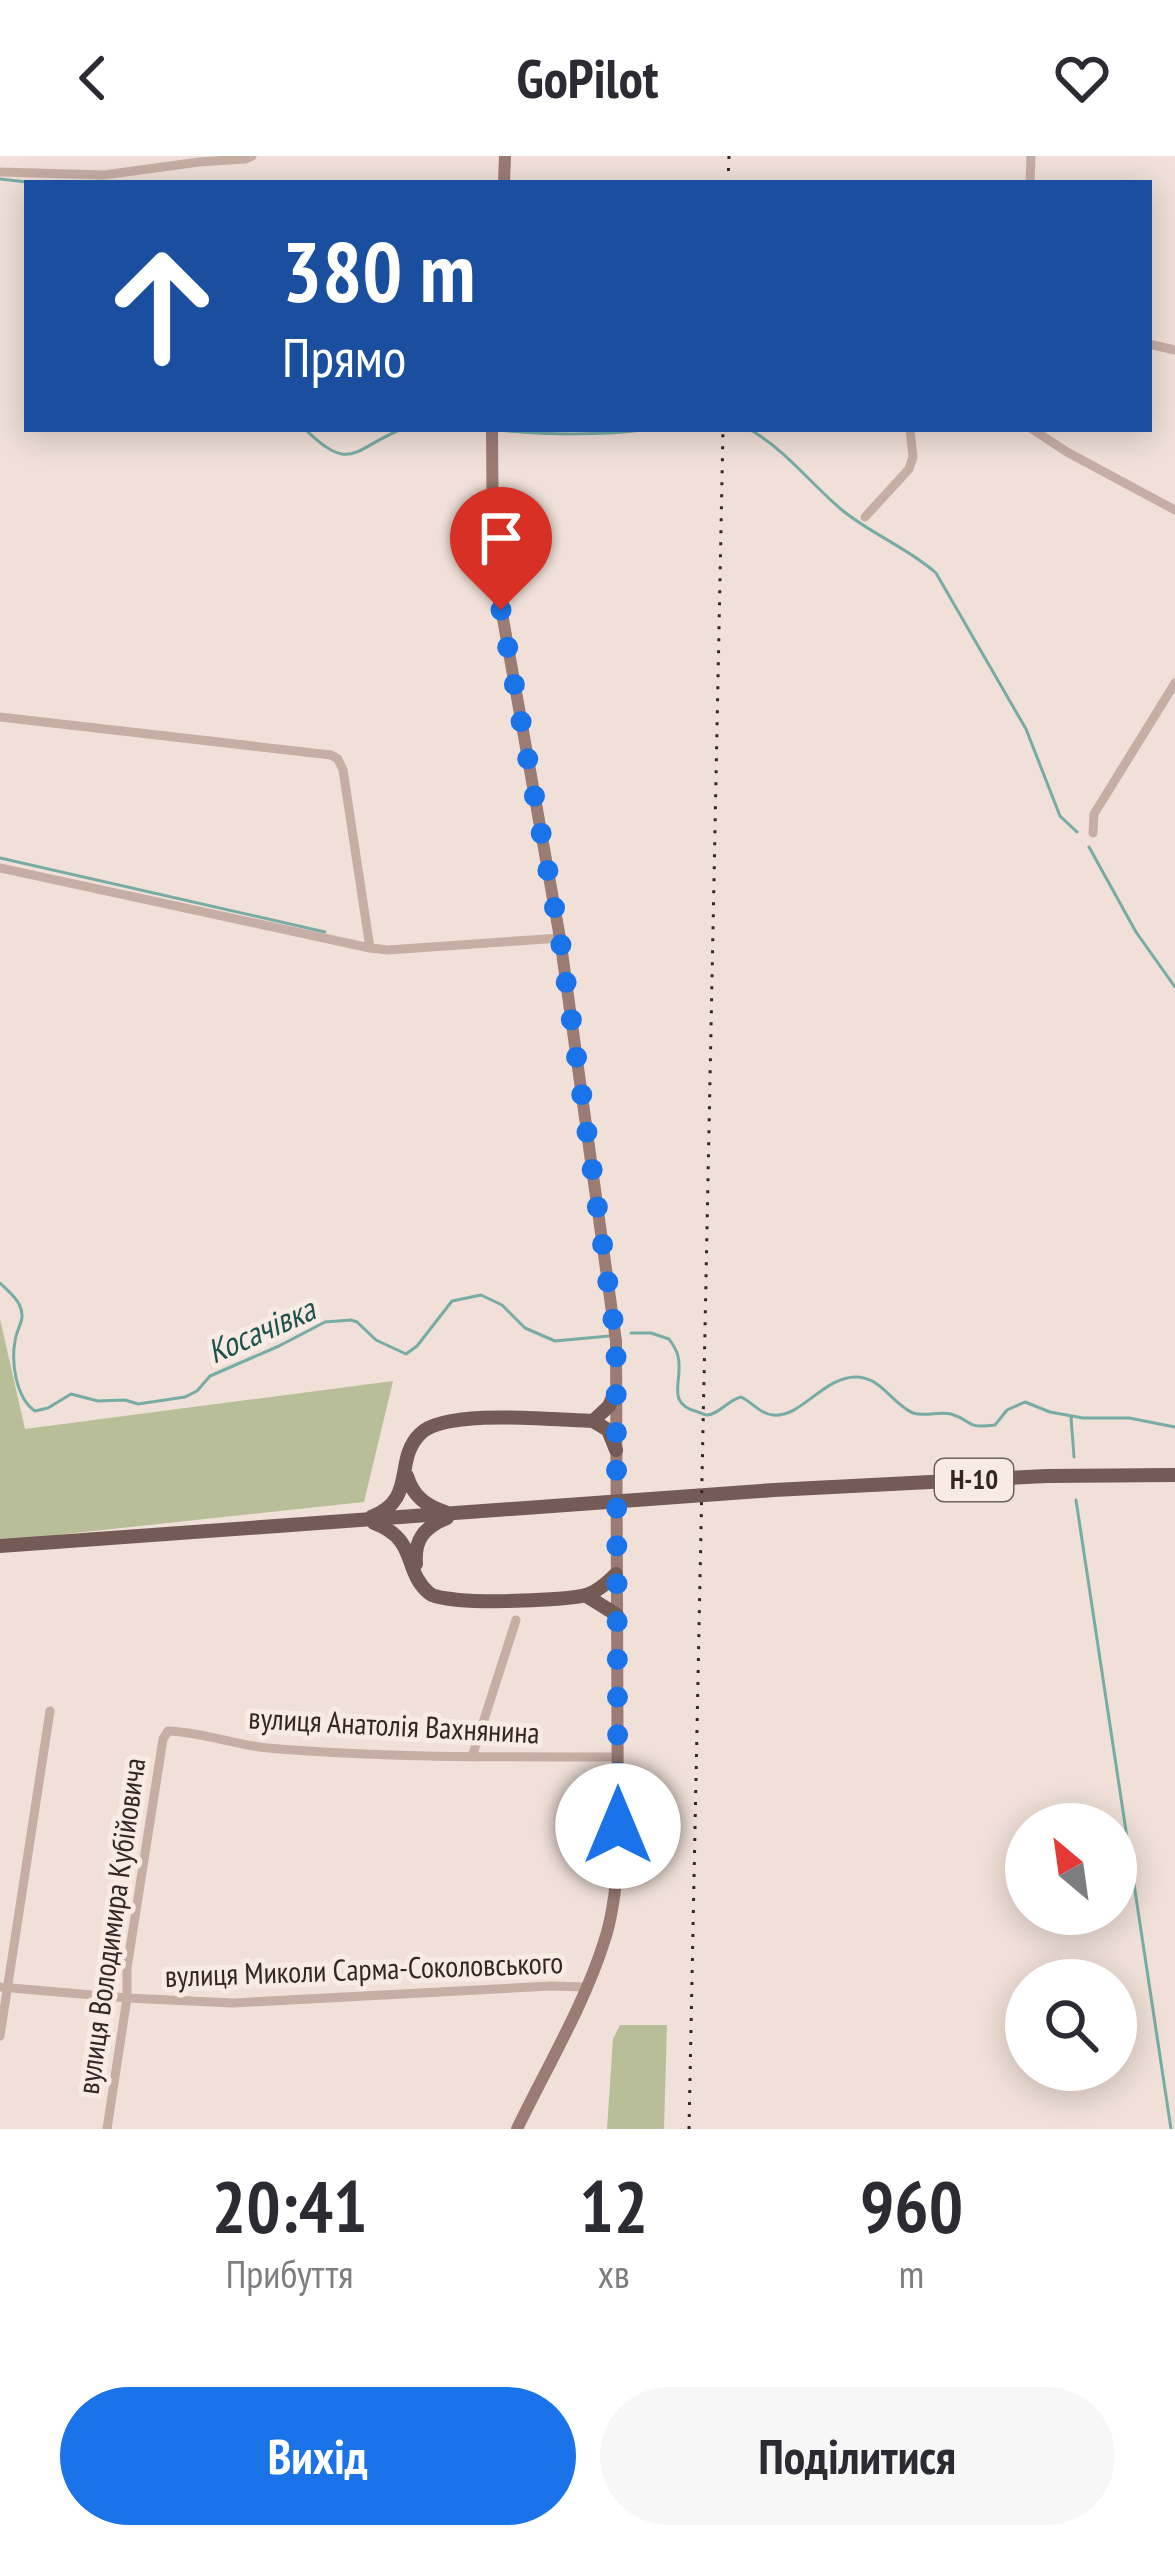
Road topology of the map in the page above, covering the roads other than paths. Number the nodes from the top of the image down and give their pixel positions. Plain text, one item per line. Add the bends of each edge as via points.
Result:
1 (252, 156) edge
2 (0, 172) edge
3 (492, 432) edge
4 (910, 432) edge
5 (1036, 432) edge
6 (1175, 510) edge
7 (865, 517) dead end
8 (1175, 683) edge
9 (0, 717) edge
10 (1093, 833) dead end
11 (0, 868) edge
12 (560, 938) junction
13 (370, 948) junction
14 (616, 1391) junction
15 (593, 1421) junction
16 (616, 1450) junction
17 (405, 1471) junction
18 (1175, 1475) edge
19 (455, 1514) junction
20 (363, 1520) junction
21 (0, 1546) edge
22 (616, 1574) junction
23 (419, 1581) junction
24 (585, 1595) junction
25 (617, 1615) junction
26 (516, 1620) dead end
27 (50, 1711) dead end
28 (168, 1731) joint
29 (472, 1757) junction
30 (619, 1757) junction
31 (3, 1988) edge
32 (586, 1988) junction
33 (127, 1998) junction
34 (0, 2036) edge
35 (107, 2129) edge
36 (517, 2129) edge

1 - 2 street via 104,176
3 - 12 street via 493,562
4 - 7 street via 908,469
5 - 6 street
8 - 10 street via 1094,814
9 - 13 street via 332,754 343,770
11 - 13 street
12 - 13 street
12 - 14 street via 616,1341
14 - 15 main road
14 - 16 street
15 - 16 main road via 608,1430
15 - 17 main road via 438,1423 419,1434
16 - 22 street
17 - 19 main road via 415,1494
17 - 20 main road via 392,1505
18 - 19 main road, Н-10 via 774,1490
19 - 20 main road, Н-10
19 - 23 main road via 420,1537
20 - 21 main road, Н-10
20 - 23 main road via 400,1540
22 - 24 main road
22 - 25 street
23 - 24 main road via 430,1595 464,1602
24 - 25 main road
25 - 30 street
26 - 29 street
27 - 31 street
28 - 29 street, вулиця Анатолія Вахнянина via 262,1748
28 - 33 street, вулиця Володимира Кубійовича
29 - 30 street, вулиця Анатолія Вахнянина
30 - 32 street via 613,1903
31 - 33 street, вулиця Миколи Сарма-Соколовського
31 - 34 street
32 - 33 street, вулиця Миколи Сарма-Соколовського via 233,2003
32 - 36 street
33 - 35 street, вулиця Володимира Кубійовича

